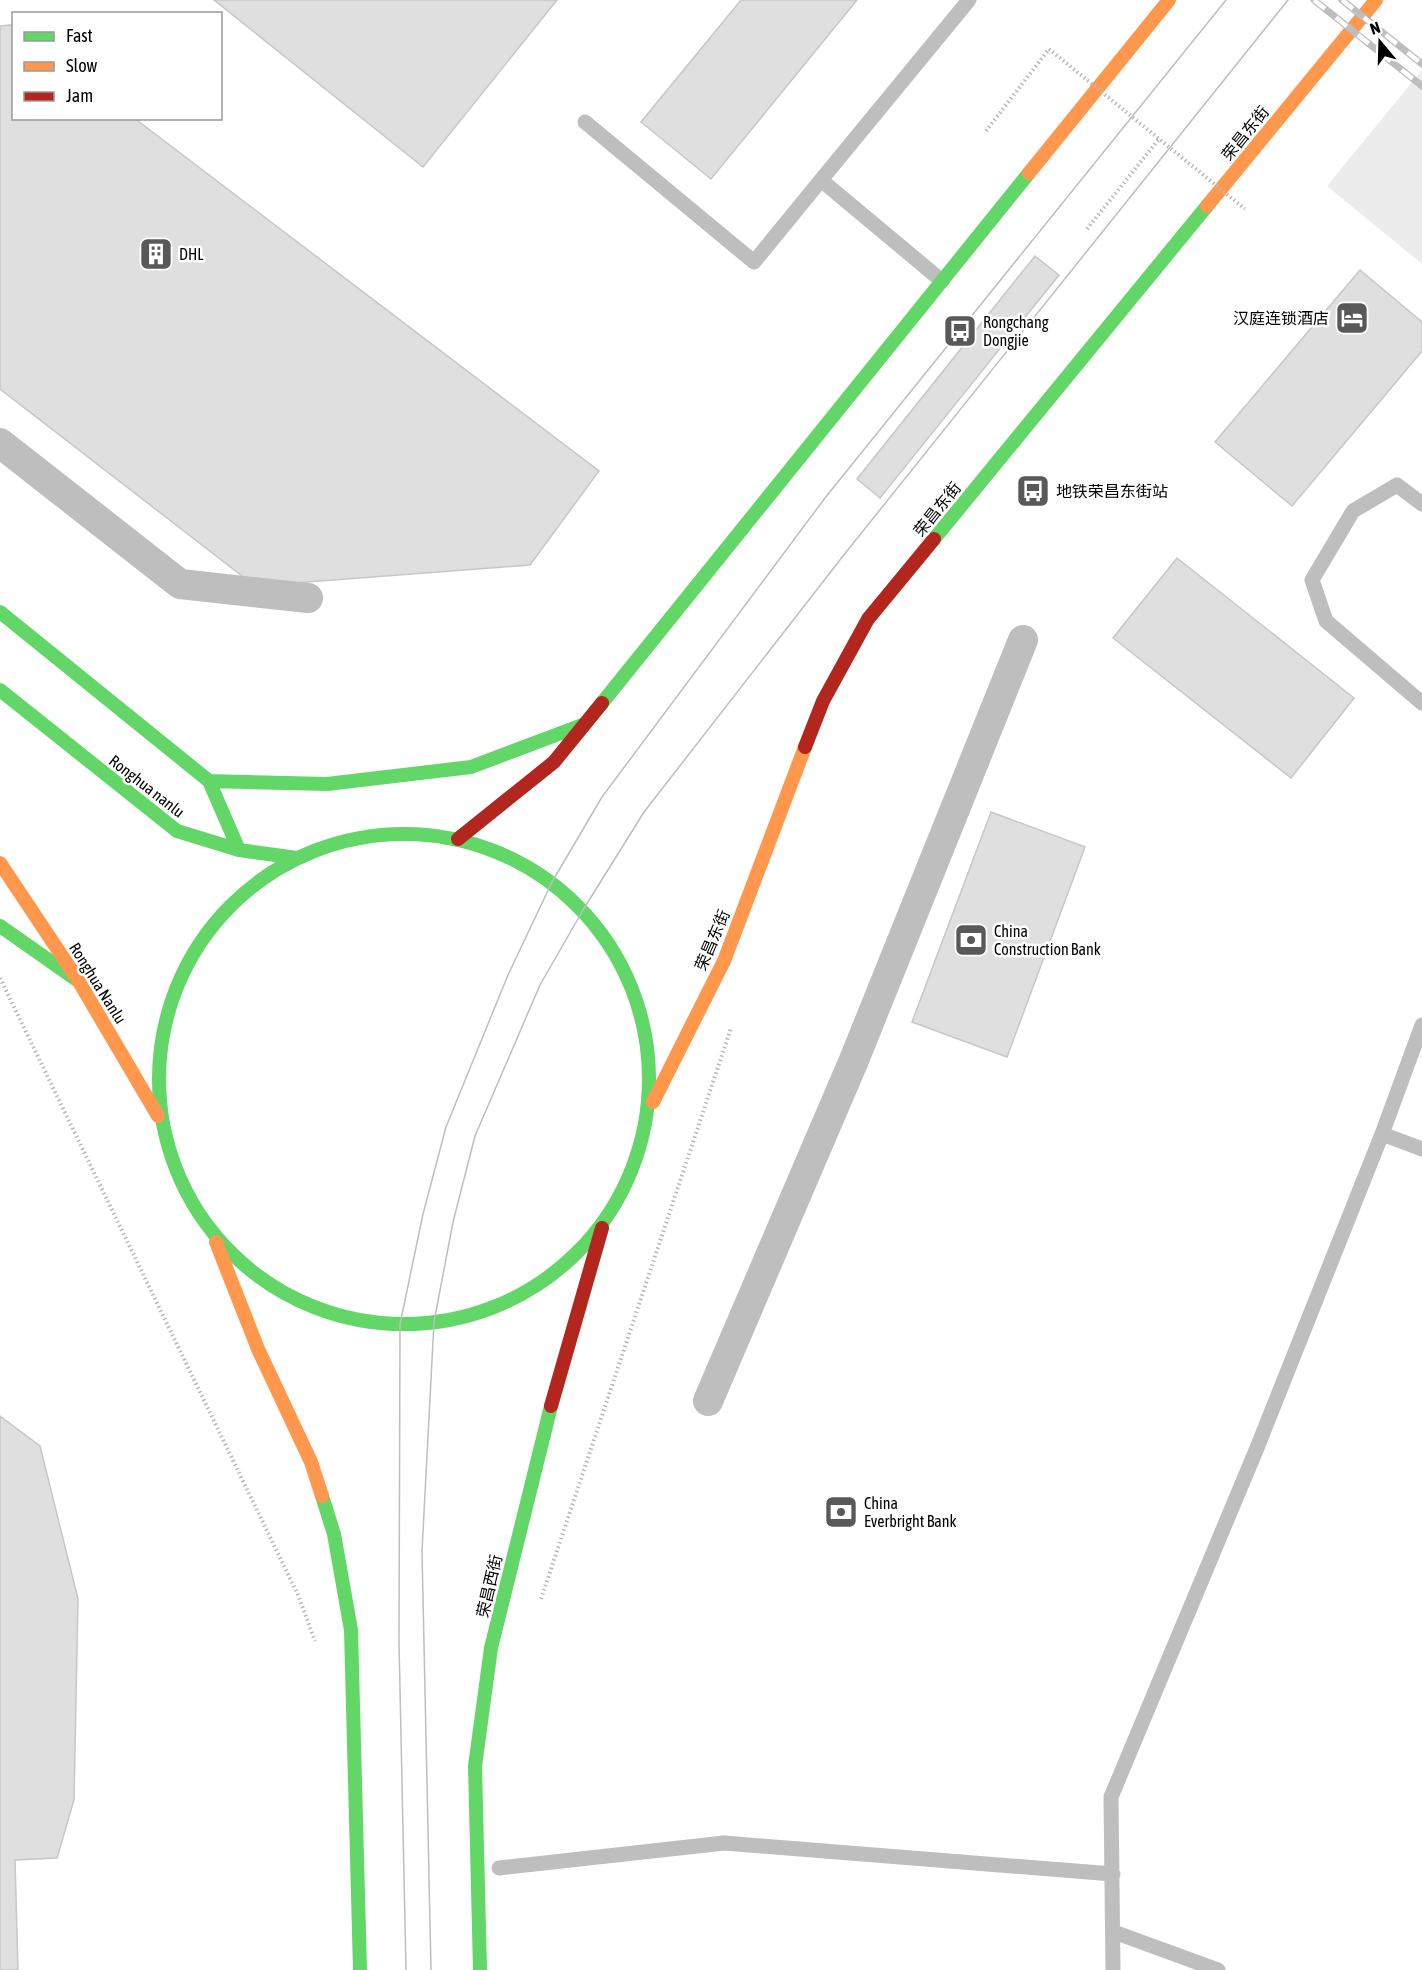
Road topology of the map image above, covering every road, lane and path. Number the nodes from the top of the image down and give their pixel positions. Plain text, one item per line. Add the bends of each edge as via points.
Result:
1 (969, 0) edge
2 (1169, 0) edge
3 (1376, 0) edge
4 (585, 122) dead end
5 (986, 131) dead end
6 (1159, 139) junction
7 (821, 180) junction
8 (1245, 209) dead end
9 (1087, 229) dead end
10 (942, 281) junction
11 (0, 443) edge
12 (1422, 504) edge
13 (308, 598) dead end
14 (0, 612) edge
15 (1023, 640) dead end
16 (0, 690) edge
17 (1422, 703) edge
18 (585, 724) junction
19 (209, 781) junction
20 (458, 839) junction
21 (239, 849) junction
22 (297, 858) junction
23 (0, 863) edge
24 (0, 926) edge
25 (0, 978) edge
26 (78, 980) junction
27 (733, 1023) dead end
28 (1422, 1025) edge
29 (648, 1114) junction
30 (162, 1124) junction
31 (1382, 1134) junction
32 (1422, 1149) edge
33 (604, 1221) junction
34 (212, 1232) junction
35 (708, 1401) dead end
36 (540, 1604) dead end
37 (316, 1643) dead end
38 (499, 1868) dead end
39 (1113, 1874) junction
40 (1114, 1932) junction
41 (360, 1970) edge
42 (480, 1970) edge
43 (1113, 1970) edge
44 (1218, 1970) edge

1 - 7 lane
2 - 10 main road
3 - 29 main road, 荣昌东街 via 868,619 823,701 724,961
4 - 7 lane via 754,262
5 - 6 path, bridge via 1049,49
6 - 8 path, bridge
6 - 9 path
7 - 10 lane
10 - 18 main road
11 - 13 street via 180,584
12 - 17 lane via 1397,485 1353,511 1312,580 1326,621
14 - 19 main road
15 - 35 street via 854,1060
16 - 21 main road, Ronghua nanlu via 177,831
18 - 19 main road via 471,767 327,784
18 - 20 main road via 554,762
19 - 21 main road
20 - 22 main road via 401,833 348,840
20 - 29 main road via 509,856 552,882 583,910 612,946 637,997 649,1050
21 - 22 main road, Ronghua nanlu
22 - 30 main road via 241,896 213,924 180,978 165,1020 158,1065
23 - 26 main road, Ronghua Nanlu
24 - 26 main road
25 - 37 path via 298,1595
26 - 30 main road, Ronghua Nanlu
27 - 36 path
28 - 31 lane
29 - 33 main road via 633,1169
30 - 34 main road via 183,1188
31 - 32 lane
31 - 39 lane via 1257,1448 1111,1797
33 - 34 main road via 550,1276 491,1308 434,1322 400,1324 367,1322 317,1308 258,1277
33 - 42 main road, 荣昌西街 via 560,1371 491,1648 475,1766
34 - 41 main road via 258,1349 312,1462 334,1534 351,1630
38 - 39 lane via 724,1843
39 - 40 lane
40 - 43 lane
40 - 44 lane

